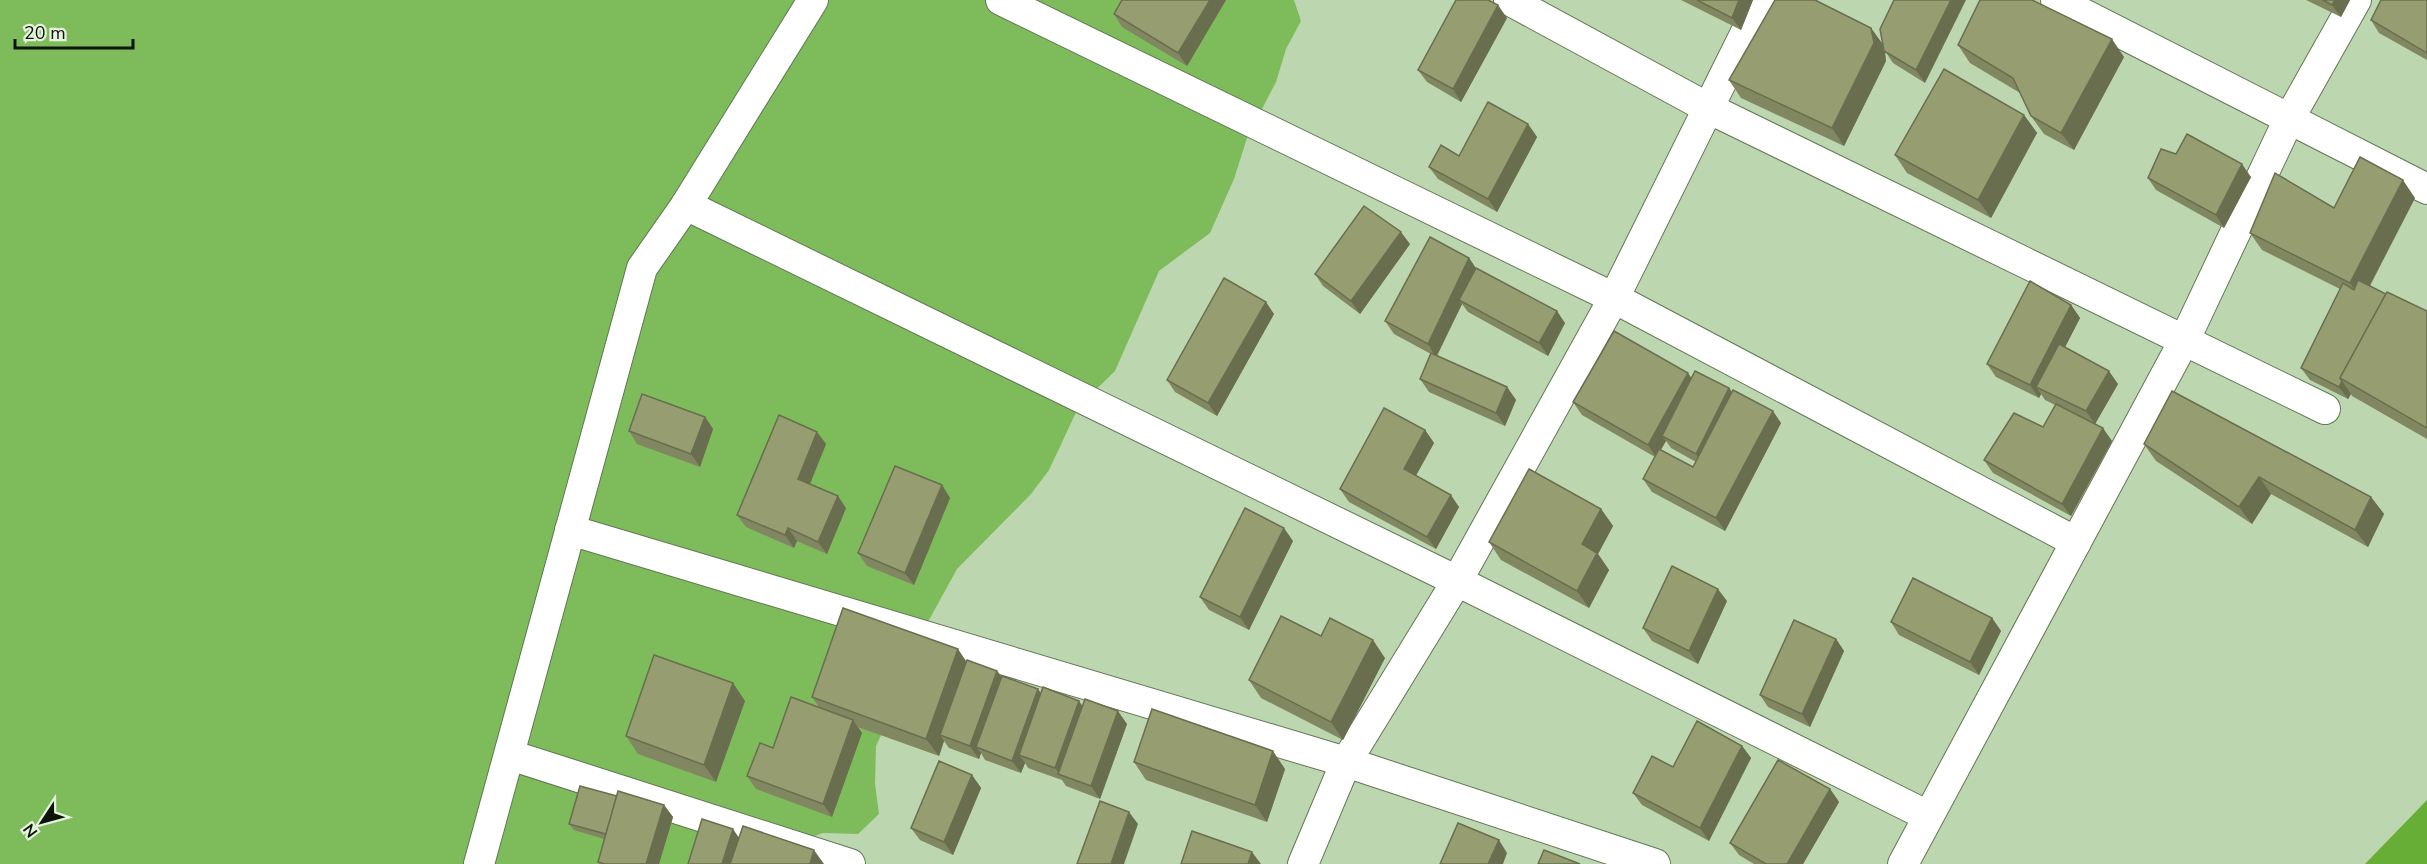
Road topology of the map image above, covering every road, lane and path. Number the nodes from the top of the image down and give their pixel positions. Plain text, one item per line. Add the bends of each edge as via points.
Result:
1 (813, 0) edge
2 (1001, 0) edge
3 (1509, 0) edge
4 (1762, 0) edge
5 (2056, 0) edge
6 (2356, 0) edge
7 (1710, 109) junction
8 (2289, 119) junction
9 (2427, 189) edge
10 (686, 205) junction
11 (1614, 298) junction
12 (2185, 339) junction
13 (2325, 409) dead end
14 (570, 530) junction
15 (2076, 542) junction
16 (1457, 581) junction
17 (510, 755) junction
18 (1346, 762) junction
19 (1928, 816) junction
20 (479, 864) edge
21 (850, 864) edge
22 (1303, 864) edge
23 (1654, 864) edge
24 (1903, 864) edge

1 - 10 street
2 - 11 street
3 - 7 street
4 - 7 street
5 - 8 street
6 - 8 street
7 - 11 street
7 - 12 street
8 - 9 street
8 - 12 street
10 - 14 street via 642,268
10 - 16 street
11 - 15 street
11 - 16 street
12 - 13 street
12 - 15 street
14 - 17 street
14 - 18 street
15 - 19 street
16 - 18 street
16 - 19 street
17 - 20 street
17 - 21 street
18 - 22 street
18 - 23 street
19 - 24 street

